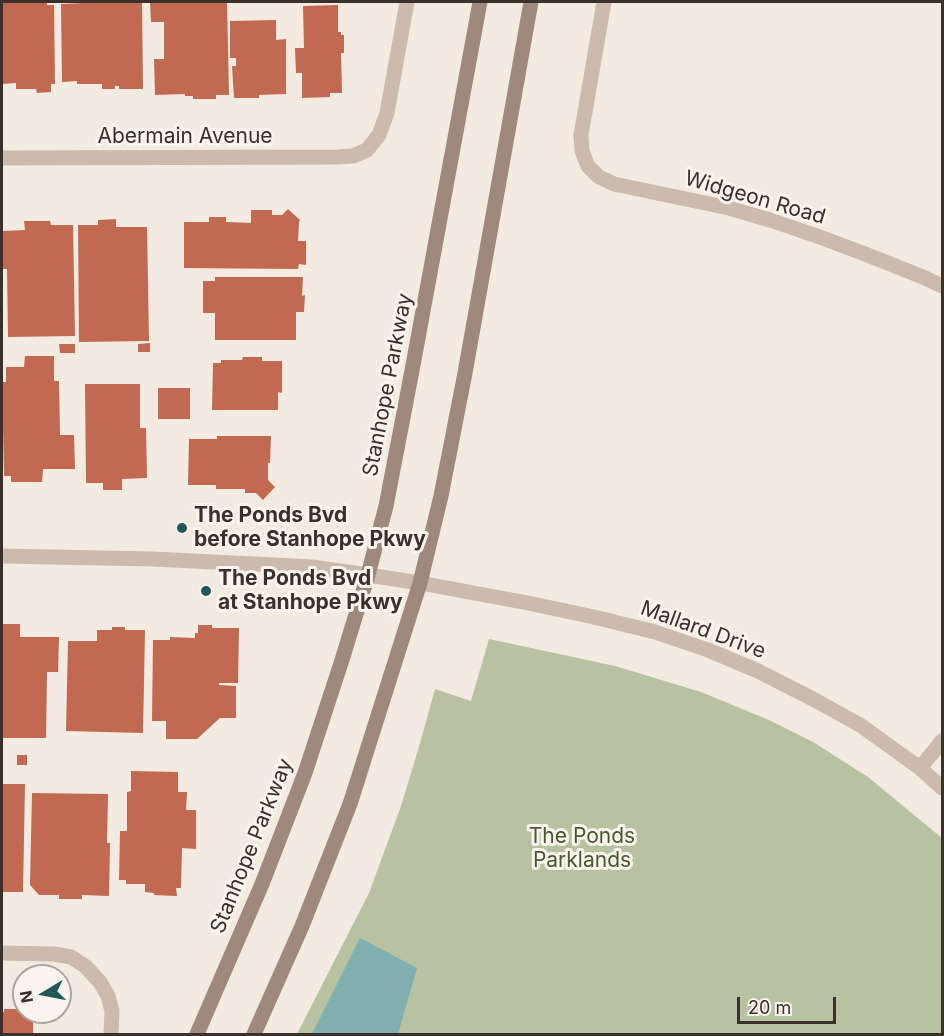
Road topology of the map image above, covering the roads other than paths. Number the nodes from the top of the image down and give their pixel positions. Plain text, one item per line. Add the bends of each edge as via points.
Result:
1 (407, 2) edge
2 (480, 2) edge
3 (531, 2) edge
4 (604, 2) edge
5 (2, 158) edge
6 (942, 286) edge
7 (2, 556) edge
8 (368, 575) junction
9 (420, 583) junction
10 (942, 741) edge
11 (920, 768) junction
12 (942, 788) edge
13 (2, 953) edge
14 (111, 1035) edge
15 (197, 1035) edge
16 (254, 1035) edge

1 - 5 street, Abermain Avenue via 387,112 379,135 367,150 353,156
2 - 8 main road, Stanhope Parkway via 386,506
3 - 9 main road via 465,373
4 - 6 street, Widgeon Road via 581,135 588,166 599,177 614,184 770,220
7 - 8 street, Mallard Drive via 312,567
8 - 9 street, Mallard Drive
8 - 15 main road, Stanhope Parkway via 305,773
9 - 11 street, Mallard Drive via 645,629 708,650 758,671 860,725
9 - 16 main road via 350,804
10 - 11 street
11 - 12 street, Mallard Drive
13 - 14 street via 54,954 71,957 85,966 108,996

